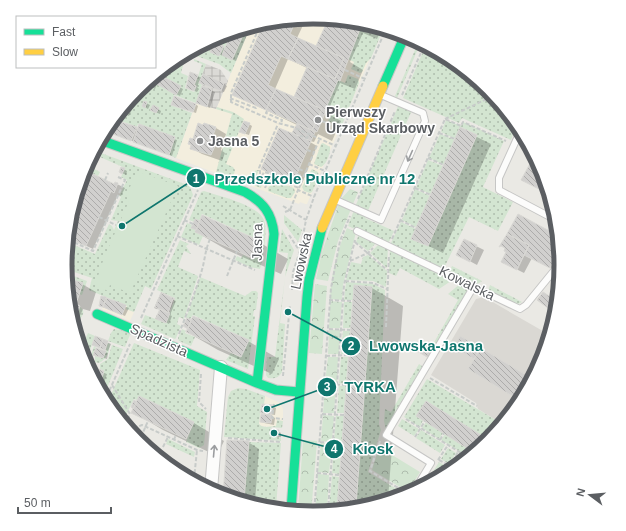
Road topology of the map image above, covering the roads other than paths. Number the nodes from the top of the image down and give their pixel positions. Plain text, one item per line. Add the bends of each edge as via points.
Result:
1 (402, 41) edge
2 (379, 94) junction
3 (518, 137) edge
4 (106, 142) edge
5 (334, 199) junction
6 (550, 217) edge
7 (358, 231) road end
8 (554, 271) edge
9 (474, 286) junction
10 (97, 314) dead end
11 (221, 367) junction
12 (257, 383) junction
13 (299, 392) junction
14 (419, 482) edge
15 (211, 484) edge
16 (291, 506) edge

1 - 2 street, Lwowska
2 - 5 street, Lwowska
2 -> 5 lane via 423,113 426,121 381,220
3 - 6 lane via 499,178 499,190
4 - 12 street, Jasna via 252,195 263,204 272,218 274,234
5 - 13 street, Lwowska via 324,222 309,280
7 - 9 lane, Kowalska
8 - 9 lane, Kowalska via 520,309
9 - 14 lane via 386,435 431,463
10 - 11 street, Spadzista
11 - 12 street, Spadzista
15 -> 11 street
12 - 13 street, Spadzista via 276,390
13 - 16 street, Lwowska

